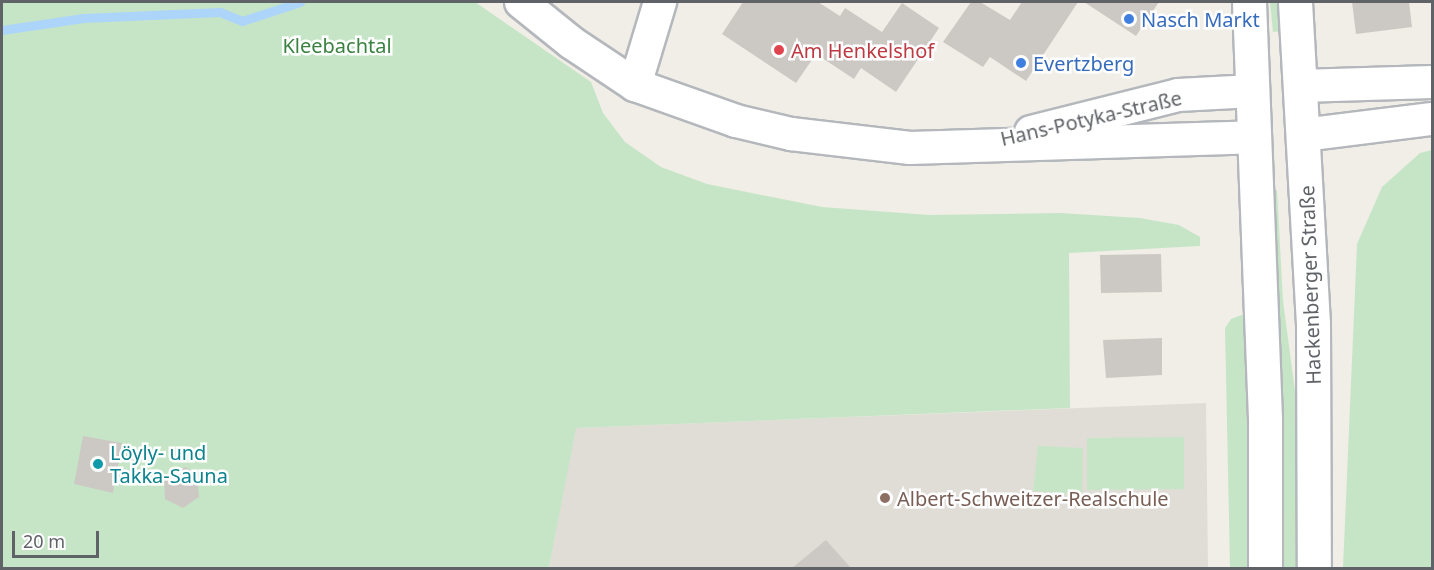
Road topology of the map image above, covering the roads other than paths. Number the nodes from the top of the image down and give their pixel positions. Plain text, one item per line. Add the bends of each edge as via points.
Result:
1 (521, 2) edge
2 (660, 2) edge
3 (1249, 2) edge
4 (1295, 2) edge
5 (1432, 82) edge
6 (635, 84) junction
7 (1300, 86) junction
8 (1253, 91) junction
9 (1432, 119) edge
10 (1303, 135) junction
11 (1254, 137) junction
12 (966, 145) junction
13 (1265, 568) edge
14 (1314, 568) edge

1 - 6 street, Hans-Potyka-Straße via 572,43
2 - 6 street
3 - 8 street
4 - 7 street, Hackenberger Straße
5 - 7 street
6 - 12 street, Hans-Potyka-Straße via 736,121 791,134 910,148
7 - 8 street
7 - 10 street, Hackenberger Straße
8 - 11 street
8 - 12 street, Hans-Potyka-Straße via 1178,95
9 - 10 street
10 - 11 street
10 - 14 street, Hackenberger Straße via 1313,324
11 - 12 street, Hans-Potyka-Straße
11 - 13 street via 1265,419

